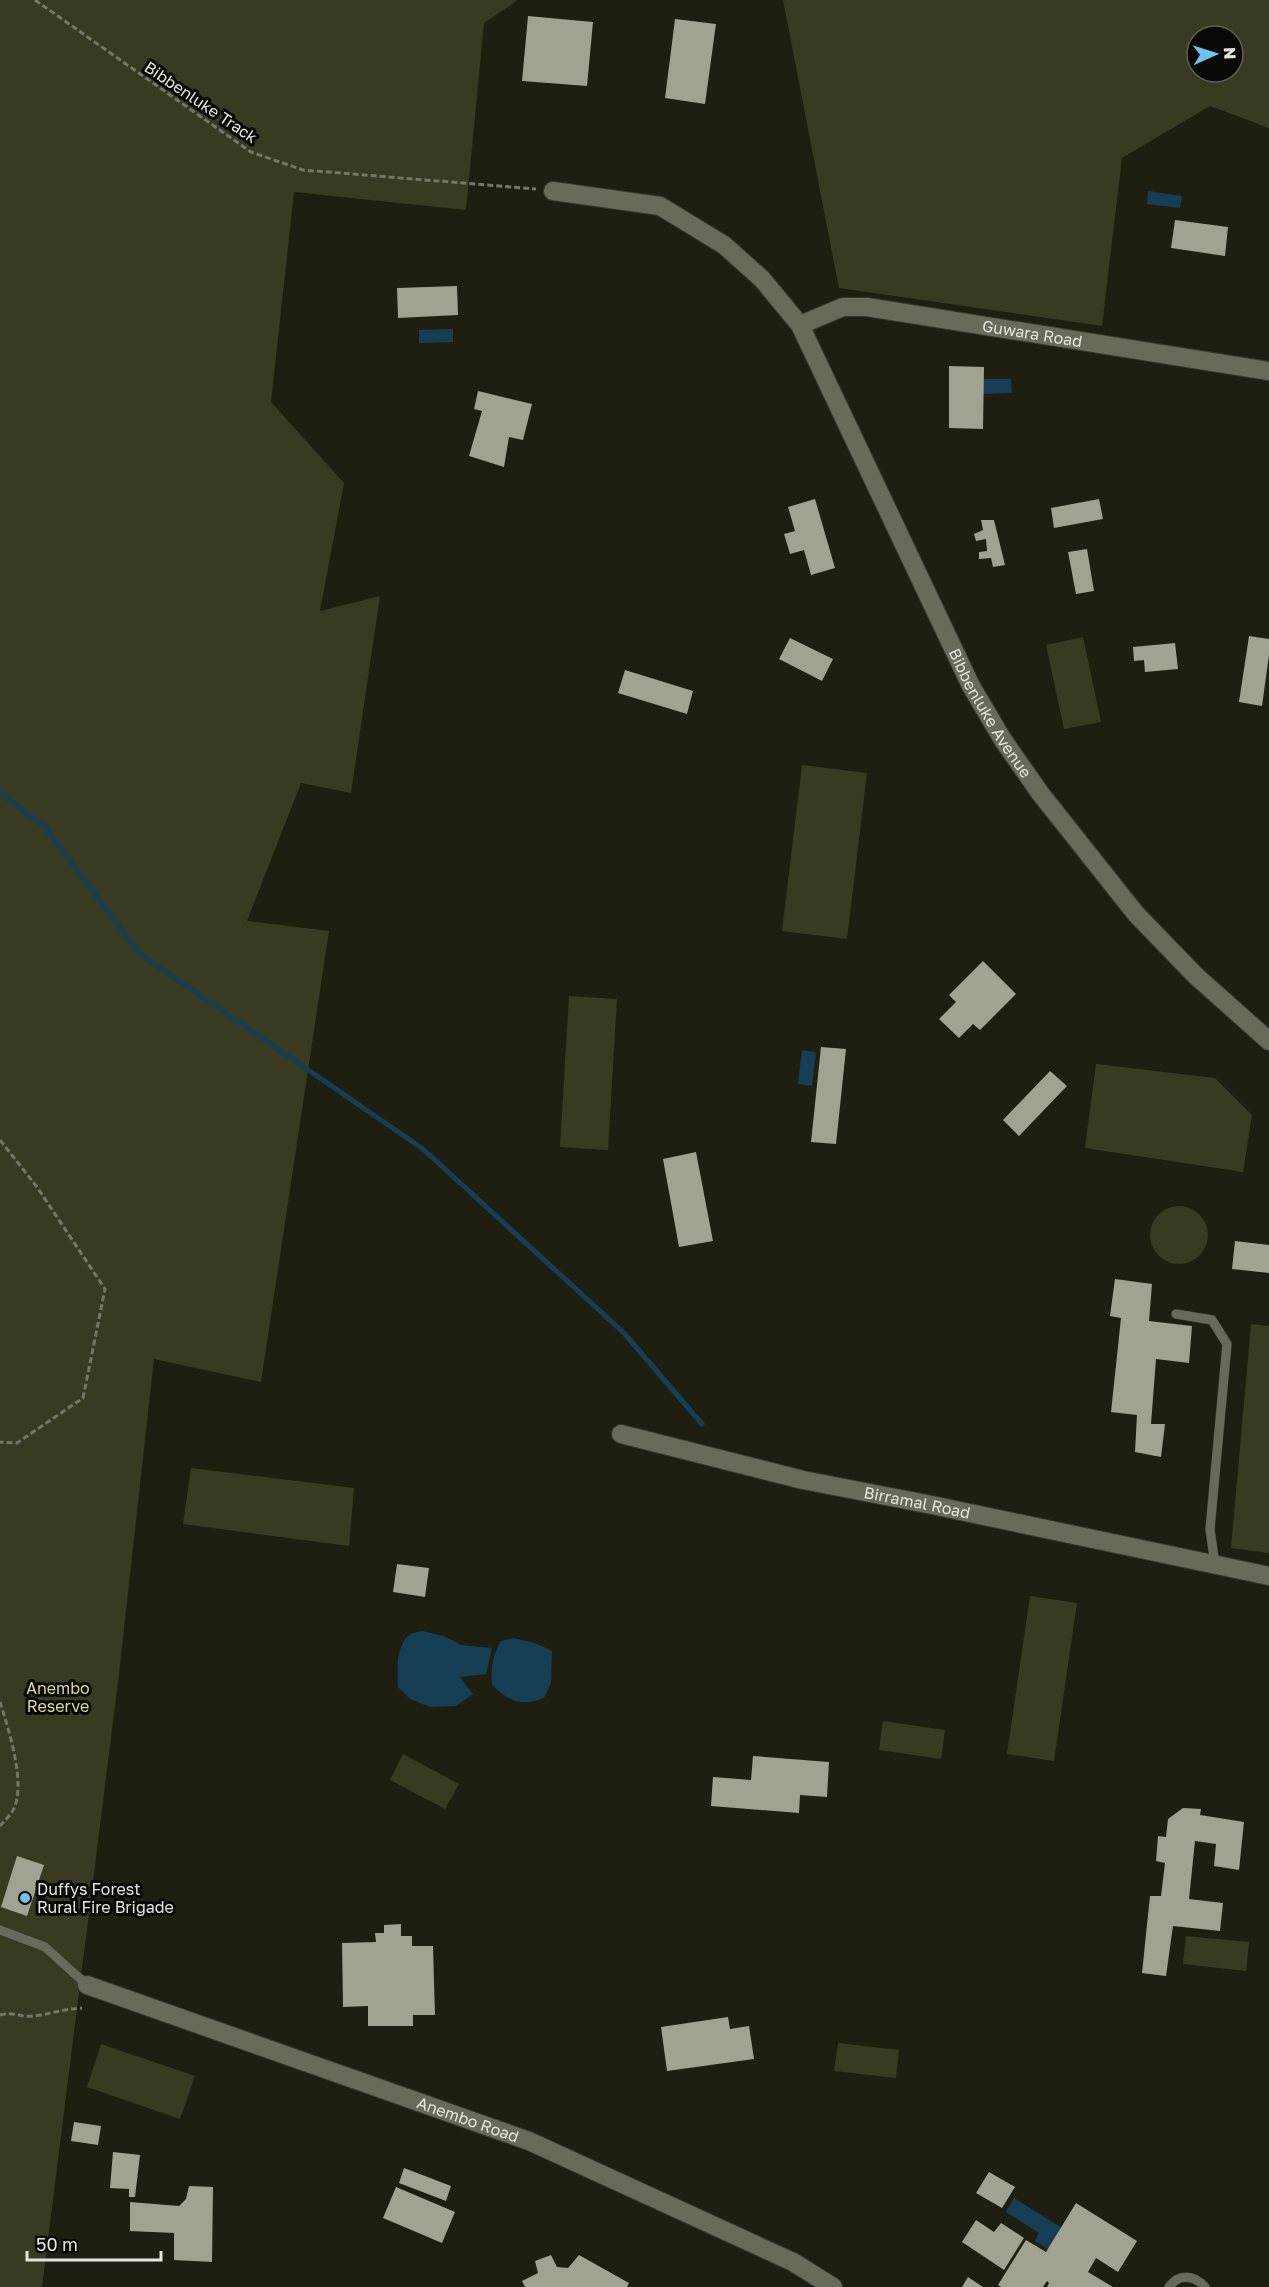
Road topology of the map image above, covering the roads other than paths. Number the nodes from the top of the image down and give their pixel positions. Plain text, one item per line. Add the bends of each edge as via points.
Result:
1 (553, 191) road end
2 (800, 325) junction
3 (1269, 370) edge
4 (1269, 1041) edge
5 (1176, 1314) dead end
6 (621, 1434) dead end
7 (1215, 1565) junction
8 (1269, 1576) edge
9 (0, 1930) edge
10 (87, 1985) joint
11 (833, 2287) edge
12 (1169, 2287) edge
13 (1205, 2287) edge

1 - 2 street, Bibbenluke Avenue via 660,206 724,245 762,279
2 - 3 street, Guwara Road via 843,307 867,307
2 - 4 street, Bibbenluke Avenue via 971,686 1003,740 1136,914 1196,976
5 - 7 lane via 1212,1320 1227,1344 1210,1529
6 - 7 street, Birramal Road via 803,1480
7 - 8 street, Birramal Road
9 - 10 lane via 45,1947
10 - 11 street, Anembo Road via 529,2141 793,2262
12 - 13 lane via 1185,2277

